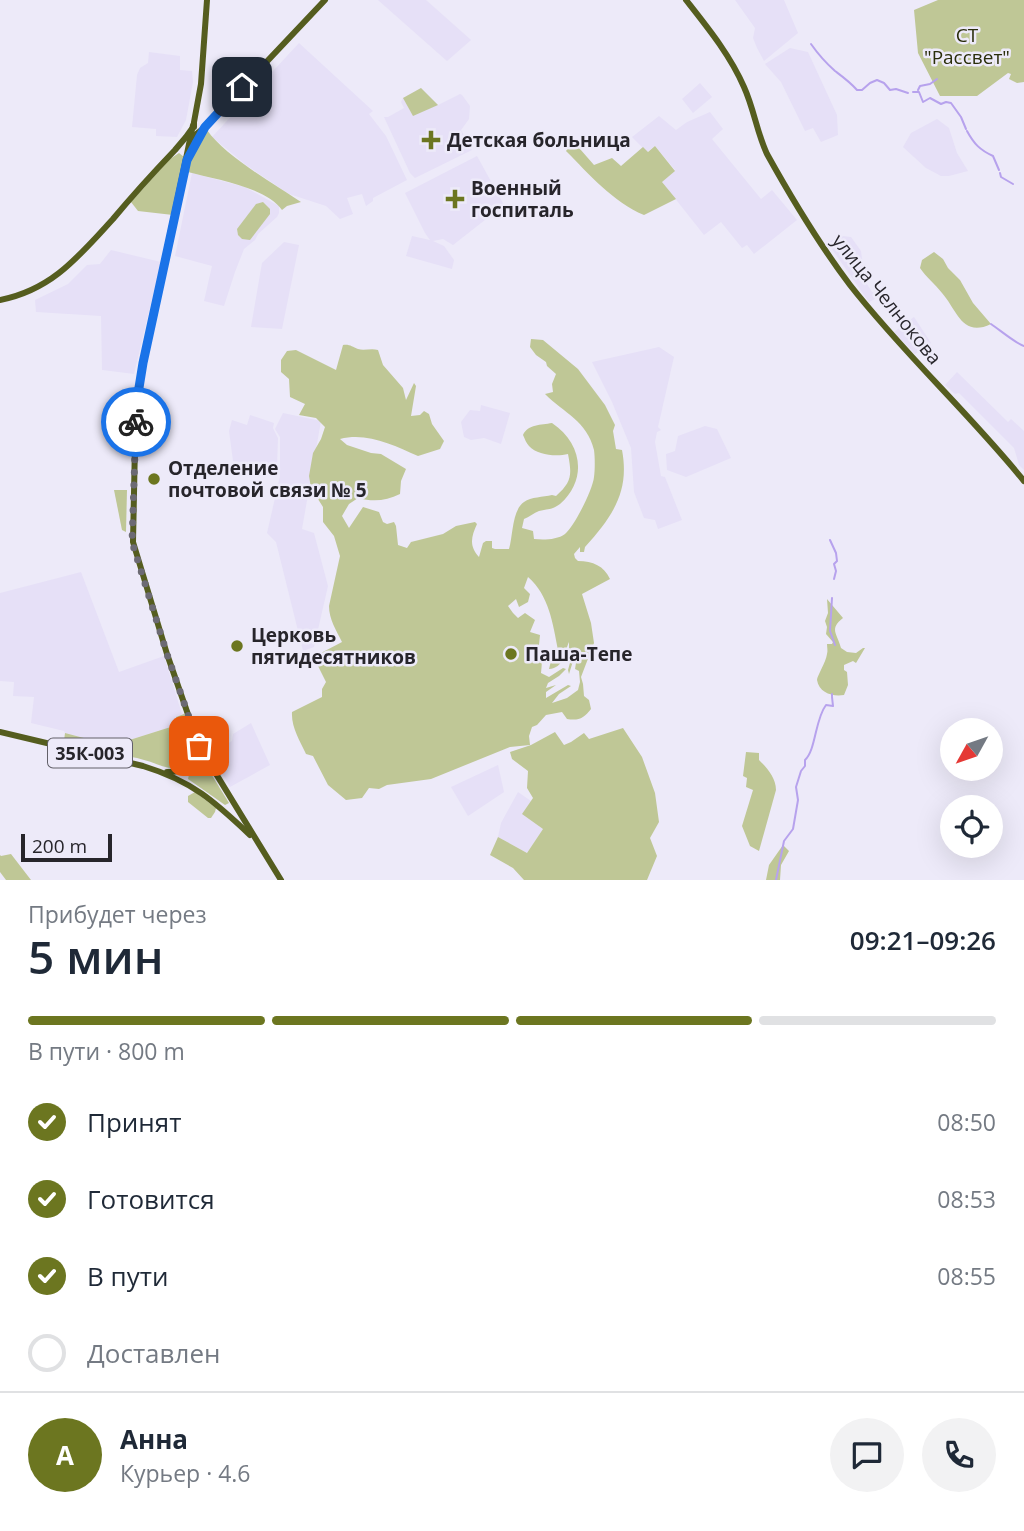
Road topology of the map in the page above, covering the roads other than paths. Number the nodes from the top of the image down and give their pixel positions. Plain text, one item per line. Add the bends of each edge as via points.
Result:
1 (207, 0) edge
2 (325, 0) edge
3 (686, 0) edge
4 (193, 123) junction
5 (205, 127) junction
6 (191, 138) junction
7 (172, 154) junction
8 (187, 158) junction
9 (0, 299) edge
10 (1024, 481) edge
11 (0, 732) edge
12 (201, 758) junction
13 (188, 769) junction
14 (162, 772) junction
15 (195, 788) junction
16 (232, 801) junction
17 (219, 806) junction
18 (257, 842) junction
19 (281, 880) edge

1 - 4 main road
2 - 5 main road
3 - 10 main road, улица Челнокова via 731,62 753,108 767,154 850,285
4 - 5 main road via 196,130
4 - 6 main road
4 - 7 main road
5 - 6 main road
5 - 8 main road
6 - 7 main road
6 - 8 main road
7 - 8 main road via 182,151
7 - 9 main road via 65,270 29,292
8 - 12 main road via 140,378 132,542
11 - 14 main road, 35К-003
12 - 13 main road
12 - 16 main road
13 - 14 main road
13 - 15 main road via 184,779
14 - 15 main road, 35К-003
15 - 17 main road, 35К-003
16 - 17 main road via 227,807
16 - 18 main road
17 - 18 main road, 35К-003
18 - 19 main road, 35К-003

